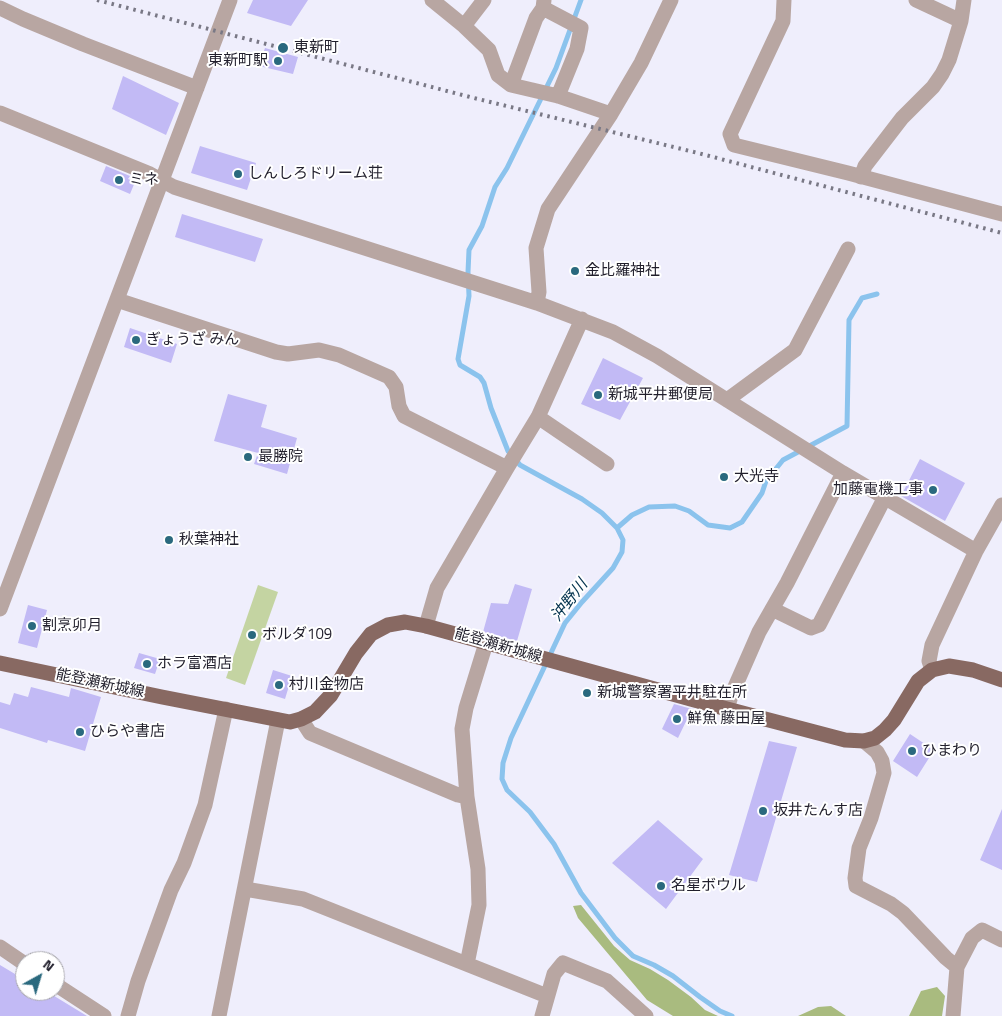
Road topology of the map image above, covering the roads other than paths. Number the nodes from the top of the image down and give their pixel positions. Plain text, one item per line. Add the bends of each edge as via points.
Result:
1 (230, 0) edge
2 (432, 0) edge
3 (484, 0) edge
4 (671, 0) edge
5 (784, 0) edge
6 (916, 0) edge
7 (964, 0) edge
8 (544, 4) edge
9 (0, 8) edge
10 (961, 21) junction
11 (464, 26) junction
12 (511, 85) junction
13 (197, 88) junction
14 (558, 96) junction
15 (0, 114) edge
16 (611, 114) junction
17 (861, 177) junction
18 (162, 181) junction
19 (1002, 214) edge
20 (848, 249) dead end
21 (118, 300) junction
22 (537, 302) junction
23 (582, 319) junction
24 (727, 400) junction
25 (538, 417) junction
26 (608, 464) dead end
27 (506, 468) junction
28 (843, 473) junction
29 (885, 498) junction
30 (1002, 505) edge
31 (976, 551) junction
32 (0, 609) edge
33 (772, 609) junction
34 (426, 626) junction
35 (486, 643) junction
36 (0, 663) edge
37 (932, 670) junction
38 (1002, 680) edge
39 (226, 709) junction
40 (727, 709) junction
41 (301, 719) junction
42 (278, 720) junction
43 (864, 741) junction
44 (467, 797) junction
45 (245, 889) junction
46 (1002, 940) edge
47 (0, 947) edge
48 (15, 957) edge
49 (467, 964) junction
50 (957, 967) junction
51 (65, 991) edge
52 (547, 996) junction
53 (104, 1016) edge
54 (128, 1016) edge
55 (219, 1016) edge
56 (542, 1016) edge
57 (646, 1016) edge
58 (953, 1016) edge

1 - 13 street
2 - 11 street
3 - 11 street
4 - 16 street via 641,63
5 - 17 street via 782,21 730,134 734,145
6 - 10 street
7 - 10 street
8 - 12 street
8 - 14 street via 581,28 577,49
9 - 13 street via 74,41
10 - 17 street via 942,74 902,118 865,166
11 - 12 street via 489,50 498,75
12 - 14 street
13 - 18 street
14 - 16 street
15 - 18 street
16 - 22 street via 548,209 536,248
17 - 19 street
18 - 21 street
18 - 22 street
20 - 24 street via 795,350
21 - 27 street via 276,352 288,354 318,350 339,354 389,377 396,387 404,416
21 - 32 street
22 - 23 street
23 - 24 street via 657,356
23 - 25 street
24 - 28 street
25 - 26 street
25 - 27 street
27 - 34 street via 437,588
28 - 29 street
28 - 33 street
29 - 31 street
29 - 33 street via 818,625 811,628
30 - 31 street
31 - 37 street via 932,645 929,661
33 - 40 street
34 - 35 main road, 能登瀬新城線
34 - 41 main road, 能登瀬新城線 via 405,622 388,625 371,634 331,695 315,712
35 - 40 main road, 能登瀬新城線
35 - 44 street via 462,729
36 - 39 main road, 能登瀬新城線
37 - 38 main road via 949,666
37 - 43 main road via 918,681 885,730
39 - 42 main road, 能登瀬新城線
39 - 54 street via 205,805 171,890
40 - 43 main road, 能登瀬新城線 via 845,740
41 - 42 main road, 能登瀬新城線 via 290,722
41 - 44 street via 310,733
42 - 45 street
43 - 50 street via 882,760 884,773 859,848 856,886 903,913
44 - 49 street via 478,869 479,905
45 - 49 street via 303,899
45 - 55 street
46 - 50 street via 982,930 972,938
47 - 48 street
49 - 52 street
50 - 58 street
51 - 53 street
52 - 56 street
52 - 57 street via 554,974 564,964 607,981

